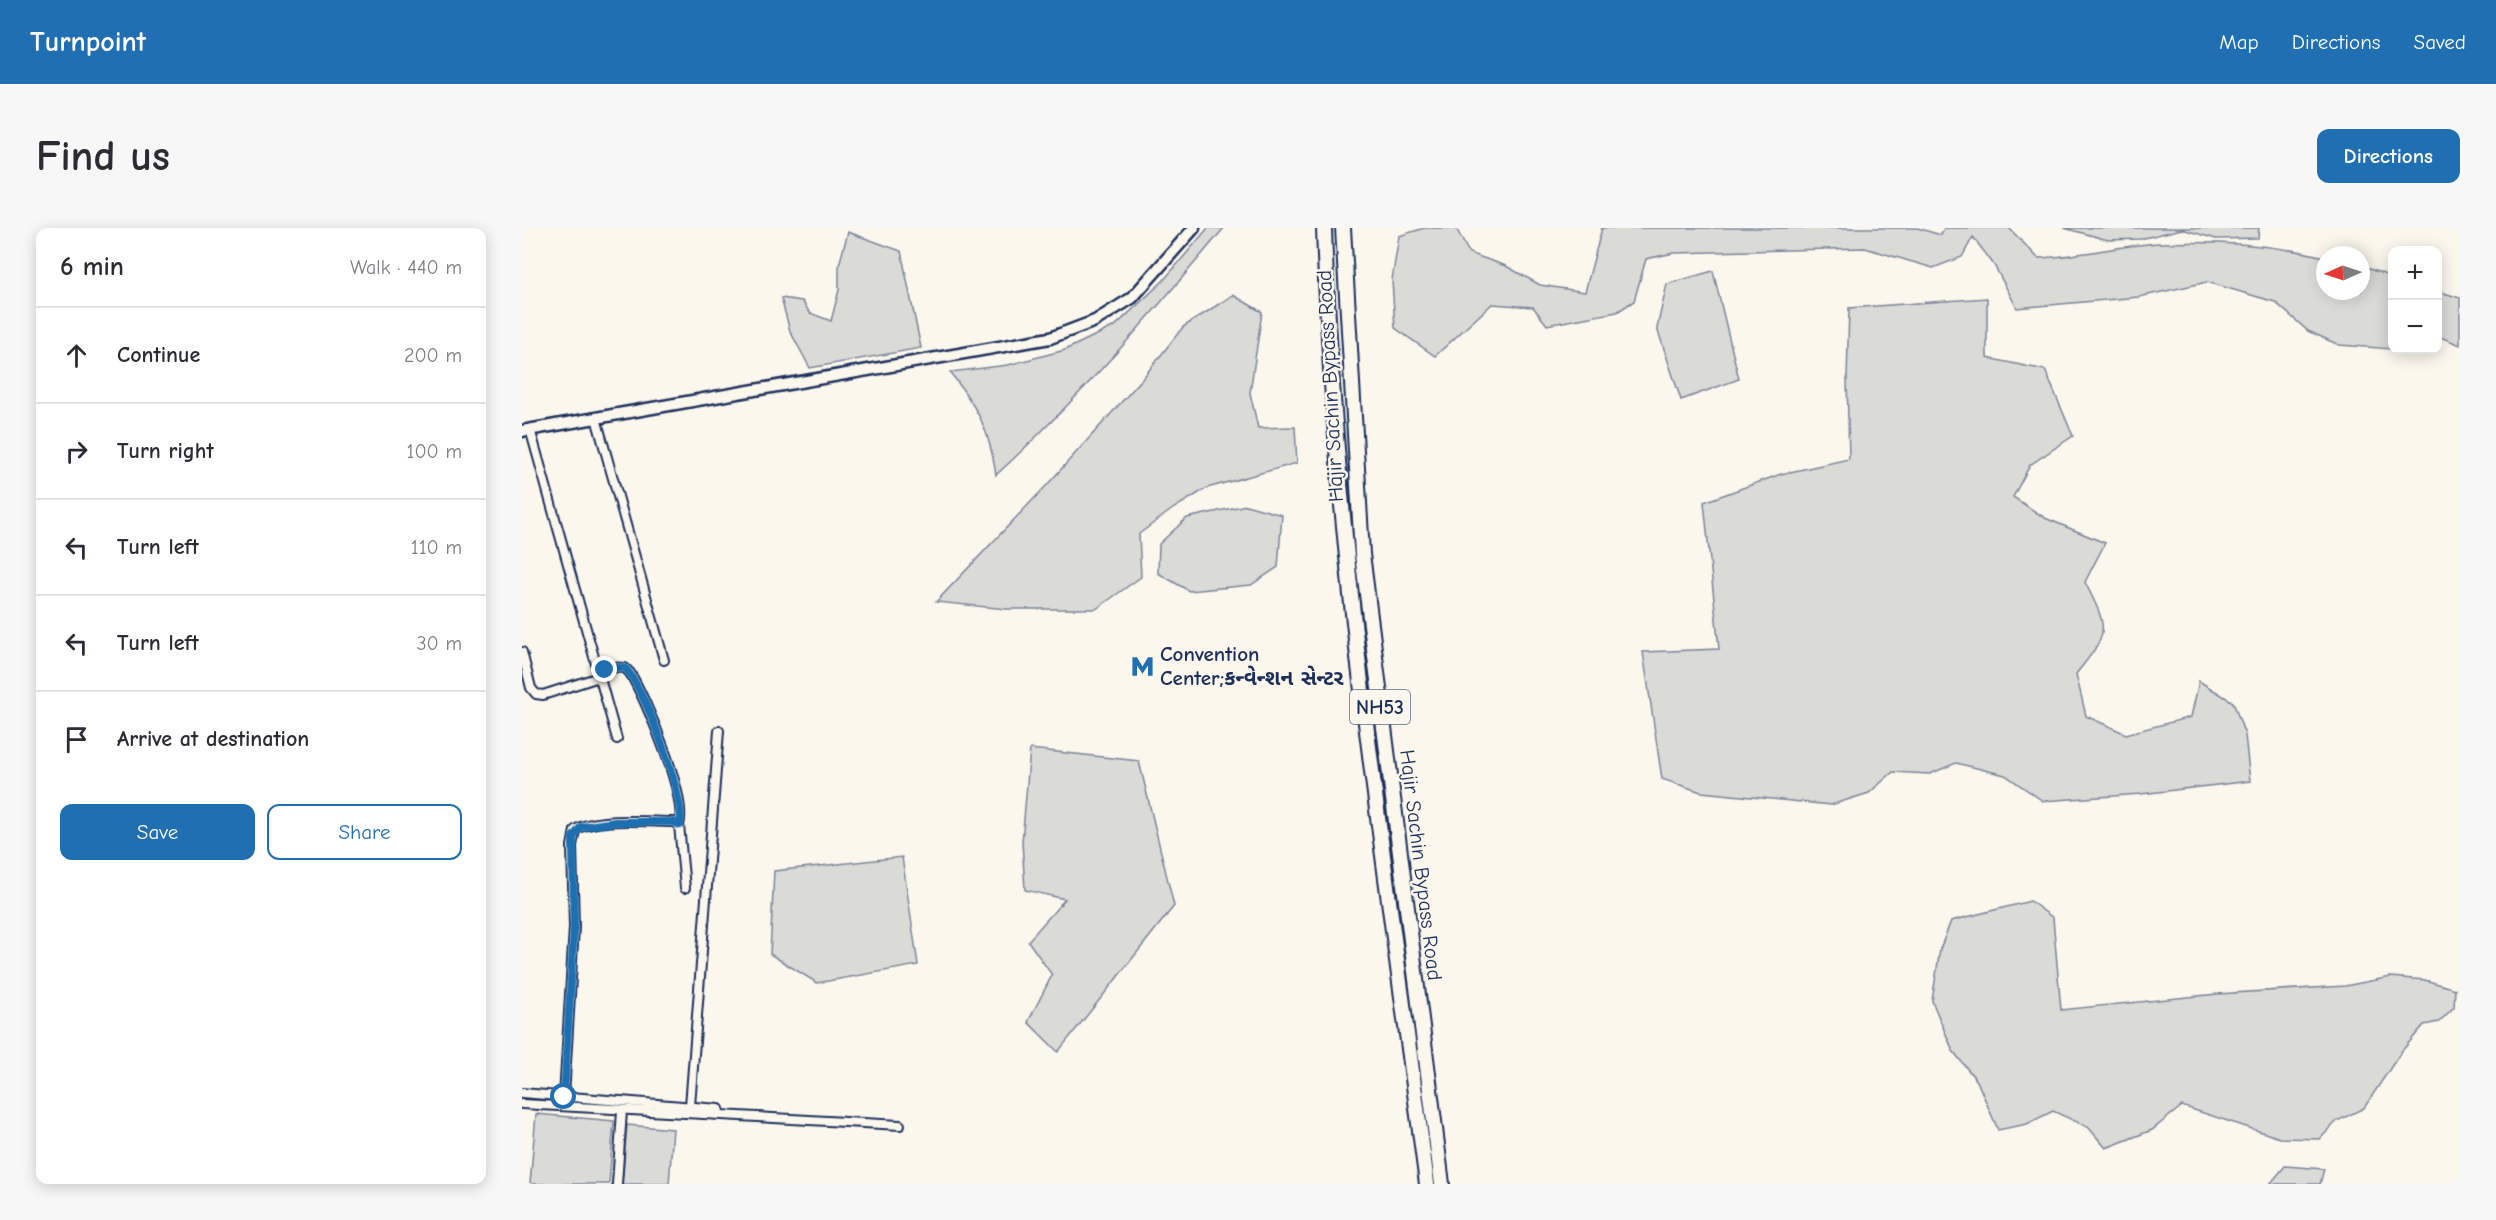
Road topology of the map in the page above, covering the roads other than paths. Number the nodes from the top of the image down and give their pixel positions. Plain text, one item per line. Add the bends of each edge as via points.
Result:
1 (1194, 228) edge
2 (1324, 228) edge
3 (1343, 228) edge
4 (596, 418) junction
5 (526, 430) edge
6 (522, 652) edge
7 (664, 660) dead end
8 (599, 677) junction
9 (719, 731) dead end
10 (617, 739) dead end
11 (680, 825) junction
12 (685, 888) dead end
13 (522, 1094) edge
14 (564, 1097) junction
15 (522, 1104) edge
16 (690, 1106) junction
17 (719, 1108) dead end
18 (622, 1111) junction
19 (900, 1125) dead end
20 (617, 1184) edge
21 (1427, 1184) edge
22 (1442, 1184) edge

1 - 4 street via 1132,298 1095,321 1050,338
2 - 21 highway, NH53 via 1348,576
3 - 22 highway, Hajir Sachin Bypass Road / NH53 via 1362,554
4 - 5 street
4 - 7 street
5 - 8 street
6 - 8 street via 536,694
8 - 10 street
8 - 11 street via 609,667 625,668 635,681 682,808
9 - 16 street
11 - 12 street
11 - 14 street via 615,822 581,827 573,837 574,927
13 - 14 street
14 - 16 street
15 - 18 street
16 - 17 street
18 - 19 street
18 - 20 street

